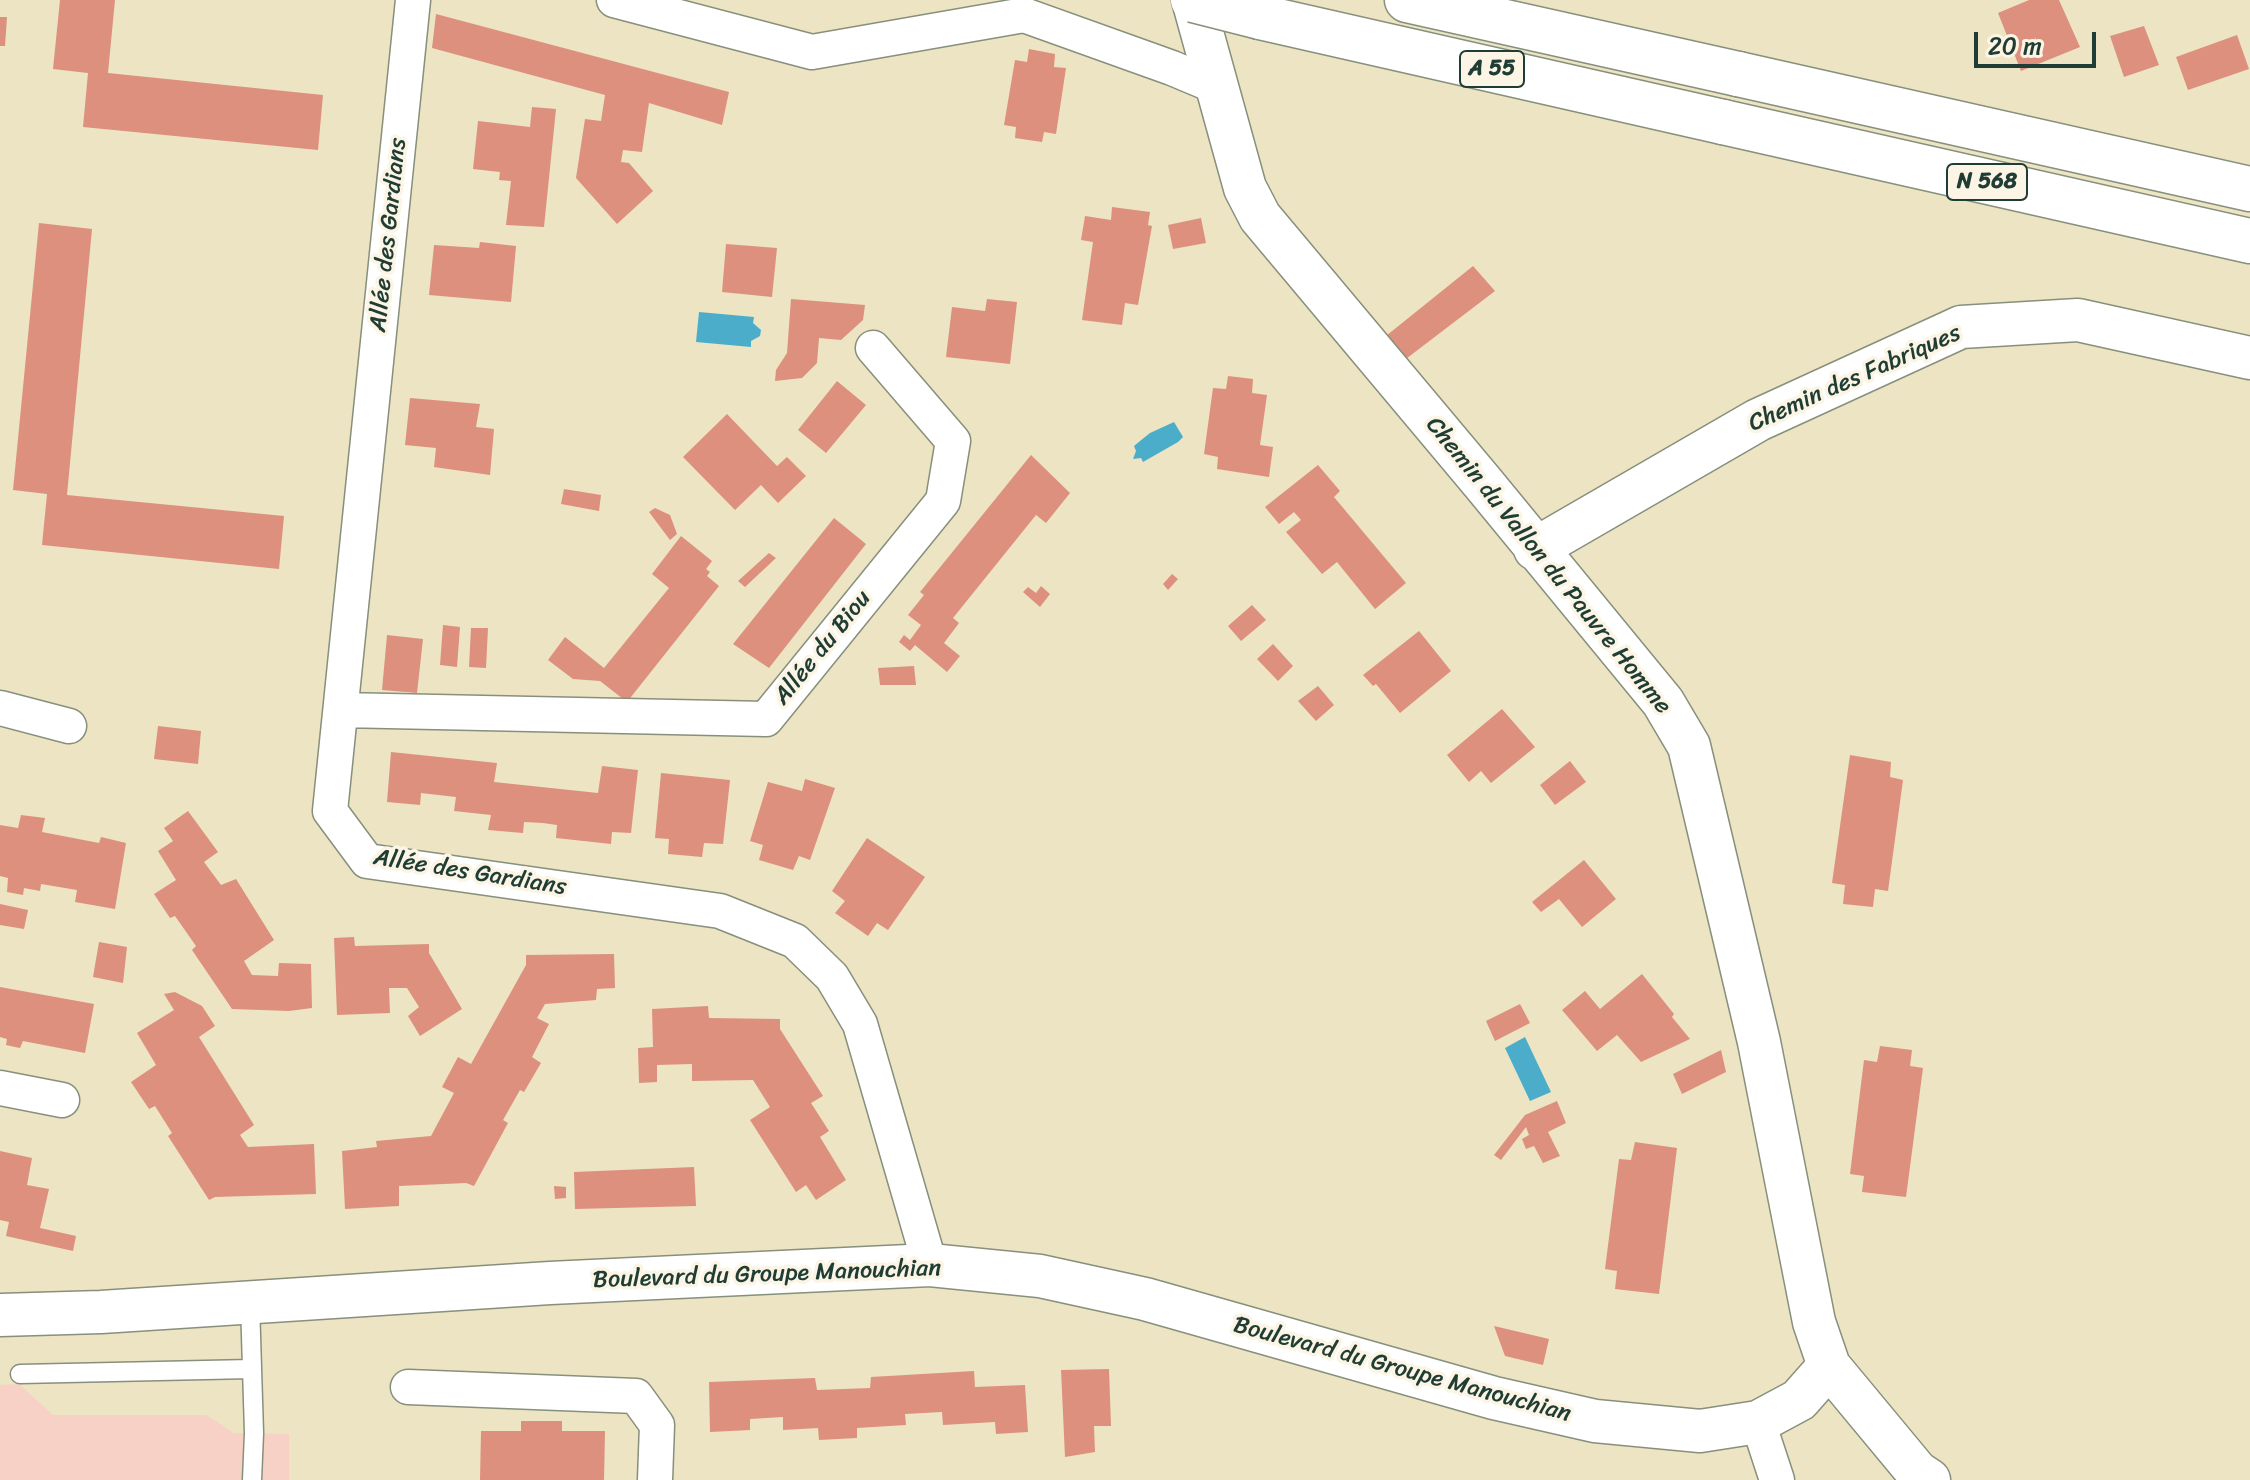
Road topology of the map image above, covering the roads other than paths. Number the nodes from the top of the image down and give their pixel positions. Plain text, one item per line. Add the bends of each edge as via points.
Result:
1 (413, 0) edge
2 (614, 0) edge
3 (1193, 0) edge
4 (1407, 0) edge
5 (1738, 74) joint
6 (1215, 86) junction
7 (1723, 122) joint
8 (2250, 189) edge
9 (2250, 241) edge
10 (873, 348) dead end
11 (2250, 358) edge
12 (1535, 549) junction
13 (0, 708) edge
14 (341, 710) junction
15 (69, 726) dead end
16 (0, 1088) edge
17 (62, 1100) dead end
18 (930, 1265) junction
19 (250, 1303) junction
20 (0, 1315) edge
21 (1829, 1366) junction
22 (251, 1369) junction
23 (20, 1374) dead end
24 (408, 1387) dead end
25 (1758, 1422) junction
26 (252, 1480) edge
27 (655, 1480) edge
28 (1777, 1480) edge
29 (1929, 1480) edge

1 - 14 street, Allée des Gardians
2 - 6 street via 812,52 1024,15
3 - 6 street, Chemin du Vallon du Pauvre Homme
3 - 7 highway, A 55, bridge
4 - 5 highway, A 55
5 - 8 highway, N 568
6 - 12 street, Chemin du Vallon du Pauvre Homme via 1245,188 1260,217
7 - 9 highway, N 568
10 - 14 street, Allée du Biou via 953,441 943,501 766,719
11 - 12 street, Chemin des Fabriques via 2078,320 1961,327 1758,420
12 - 21 street, Chemin du Vallon du Pauvre Homme via 1663,702 1689,746 1759,1042 1814,1322
13 - 15 street
14 - 18 street, Allée des Gardians via 330,811 367,861 720,911 795,941 832,977 860,1024
16 - 17 street
18 - 19 street, Boulevard du Groupe Manouchian
18 - 25 street, Boulevard du Groupe Manouchian via 1040,1276 1145,1299 1494,1398 1595,1421 1700,1431
19 - 20 street, Boulevard du Groupe Manouchian
19 - 22 lane
21 - 25 street, Boulevard du Groupe Manouchian via 1799,1400
21 - 29 street, Chemin du Vallon du Pauvre Homme
22 - 23 lane
22 - 26 lane
24 - 27 street via 636,1396 657,1425
25 - 28 street

